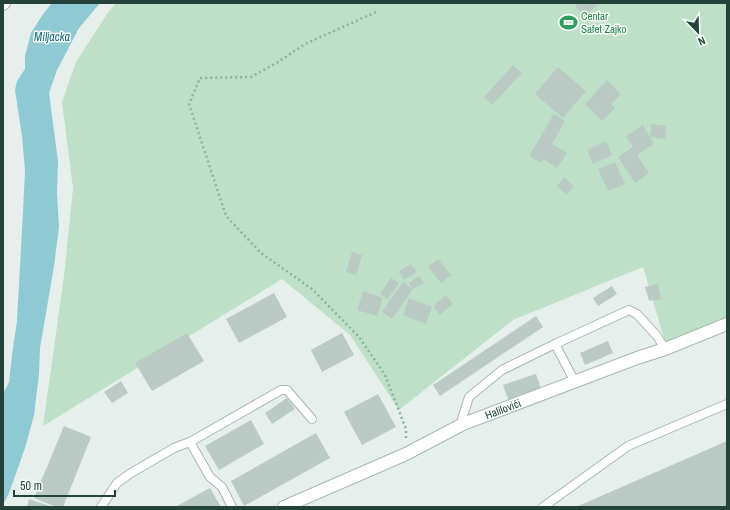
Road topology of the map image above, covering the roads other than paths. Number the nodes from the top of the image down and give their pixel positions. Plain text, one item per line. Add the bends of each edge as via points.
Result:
1 (727, 324) edge
2 (555, 344) junction
3 (665, 349) junction
4 (574, 382) junction
5 (727, 404) edge
6 (312, 420) dead end
7 (463, 424) junction
8 (190, 442) junction
9 (101, 507) edge
10 (232, 507) edge
11 (284, 507) edge
12 (543, 507) edge

1 - 3 street, Halilovići
2 - 3 lane via 629,310 637,314
2 - 4 lane
2 - 7 lane via 502,370 469,397 462,419
3 - 4 street, Halilovići
4 - 7 street, Halilovići
5 - 12 lane via 628,446
6 - 8 lane via 287,390 281,390
7 - 11 street, Halilovići via 406,454
8 - 9 lane via 174,448 117,483
8 - 10 lane via 210,477 222,487

